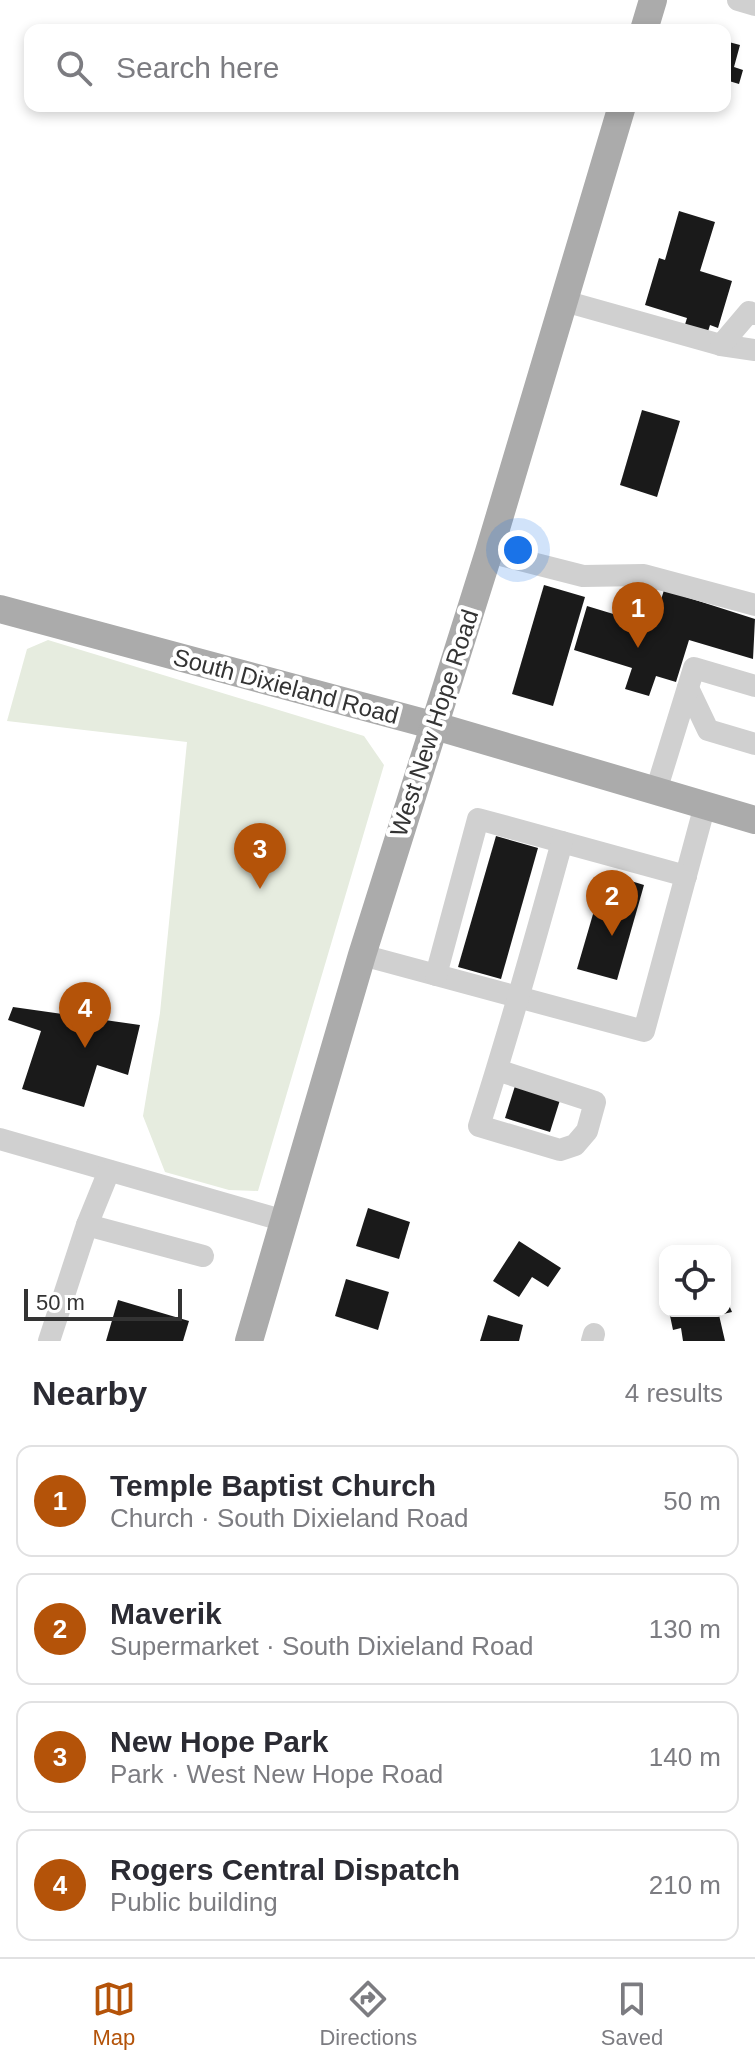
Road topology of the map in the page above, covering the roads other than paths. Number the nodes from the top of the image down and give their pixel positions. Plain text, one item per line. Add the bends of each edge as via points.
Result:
1 (653, 0) edge
2 (738, 0) edge
3 (755, 5) edge
4 (646, 24) edge
5 (620, 112) edge
6 (564, 301) junction
7 (755, 314) edge
8 (721, 345) junction
9 (755, 350) edge
10 (489, 552) junction
11 (755, 605) edge
12 (0, 609) edge
13 (755, 686) edge
14 (688, 688) junction
15 (432, 725) junction
16 (755, 744) edge
17 (656, 791) junction
18 (705, 805) junction
19 (755, 820) edge
20 (562, 842) junction
21 (686, 876) junction
22 (362, 955) junction
23 (436, 975) junction
24 (520, 998) junction
25 (497, 1070) junction
26 (0, 1139) edge
27 (109, 1171) junction
28 (285, 1221) junction
29 (87, 1225) junction
30 (203, 1256) dead end
31 (49, 1341) edge
32 (249, 1341) edge

1 - 4 main road
2 - 3 street
5 - 6 main road, West New Hope Road
6 - 8 street
6 - 10 main road, West New Hope Road
7 - 8 street via 749,312
8 - 9 street
10 - 11 street via 583,576 644,575
10 - 15 main road, West New Hope Road
12 - 15 main road, South Dixieland Road
13 - 14 street via 694,668
14 - 16 street via 708,730
14 - 17 street
15 - 17 main road, South Dixieland Road
15 - 22 main road, West New Hope Road
17 - 18 main road, South Dixieland Road
18 - 19 main road, South Dixieland Road
18 - 21 street
20 - 21 street
20 - 23 street via 478,819
20 - 24 street
21 - 24 street via 644,1031
22 - 23 street
22 - 28 main road, West New Hope Road
23 - 24 street
24 - 25 street
25 - 25 street via 479,1126 560,1150 575,1145 587,1131 595,1102
26 - 27 street
27 - 28 street
27 - 29 street
28 - 32 main road, West New Hope Road
29 - 30 street
29 - 31 street

